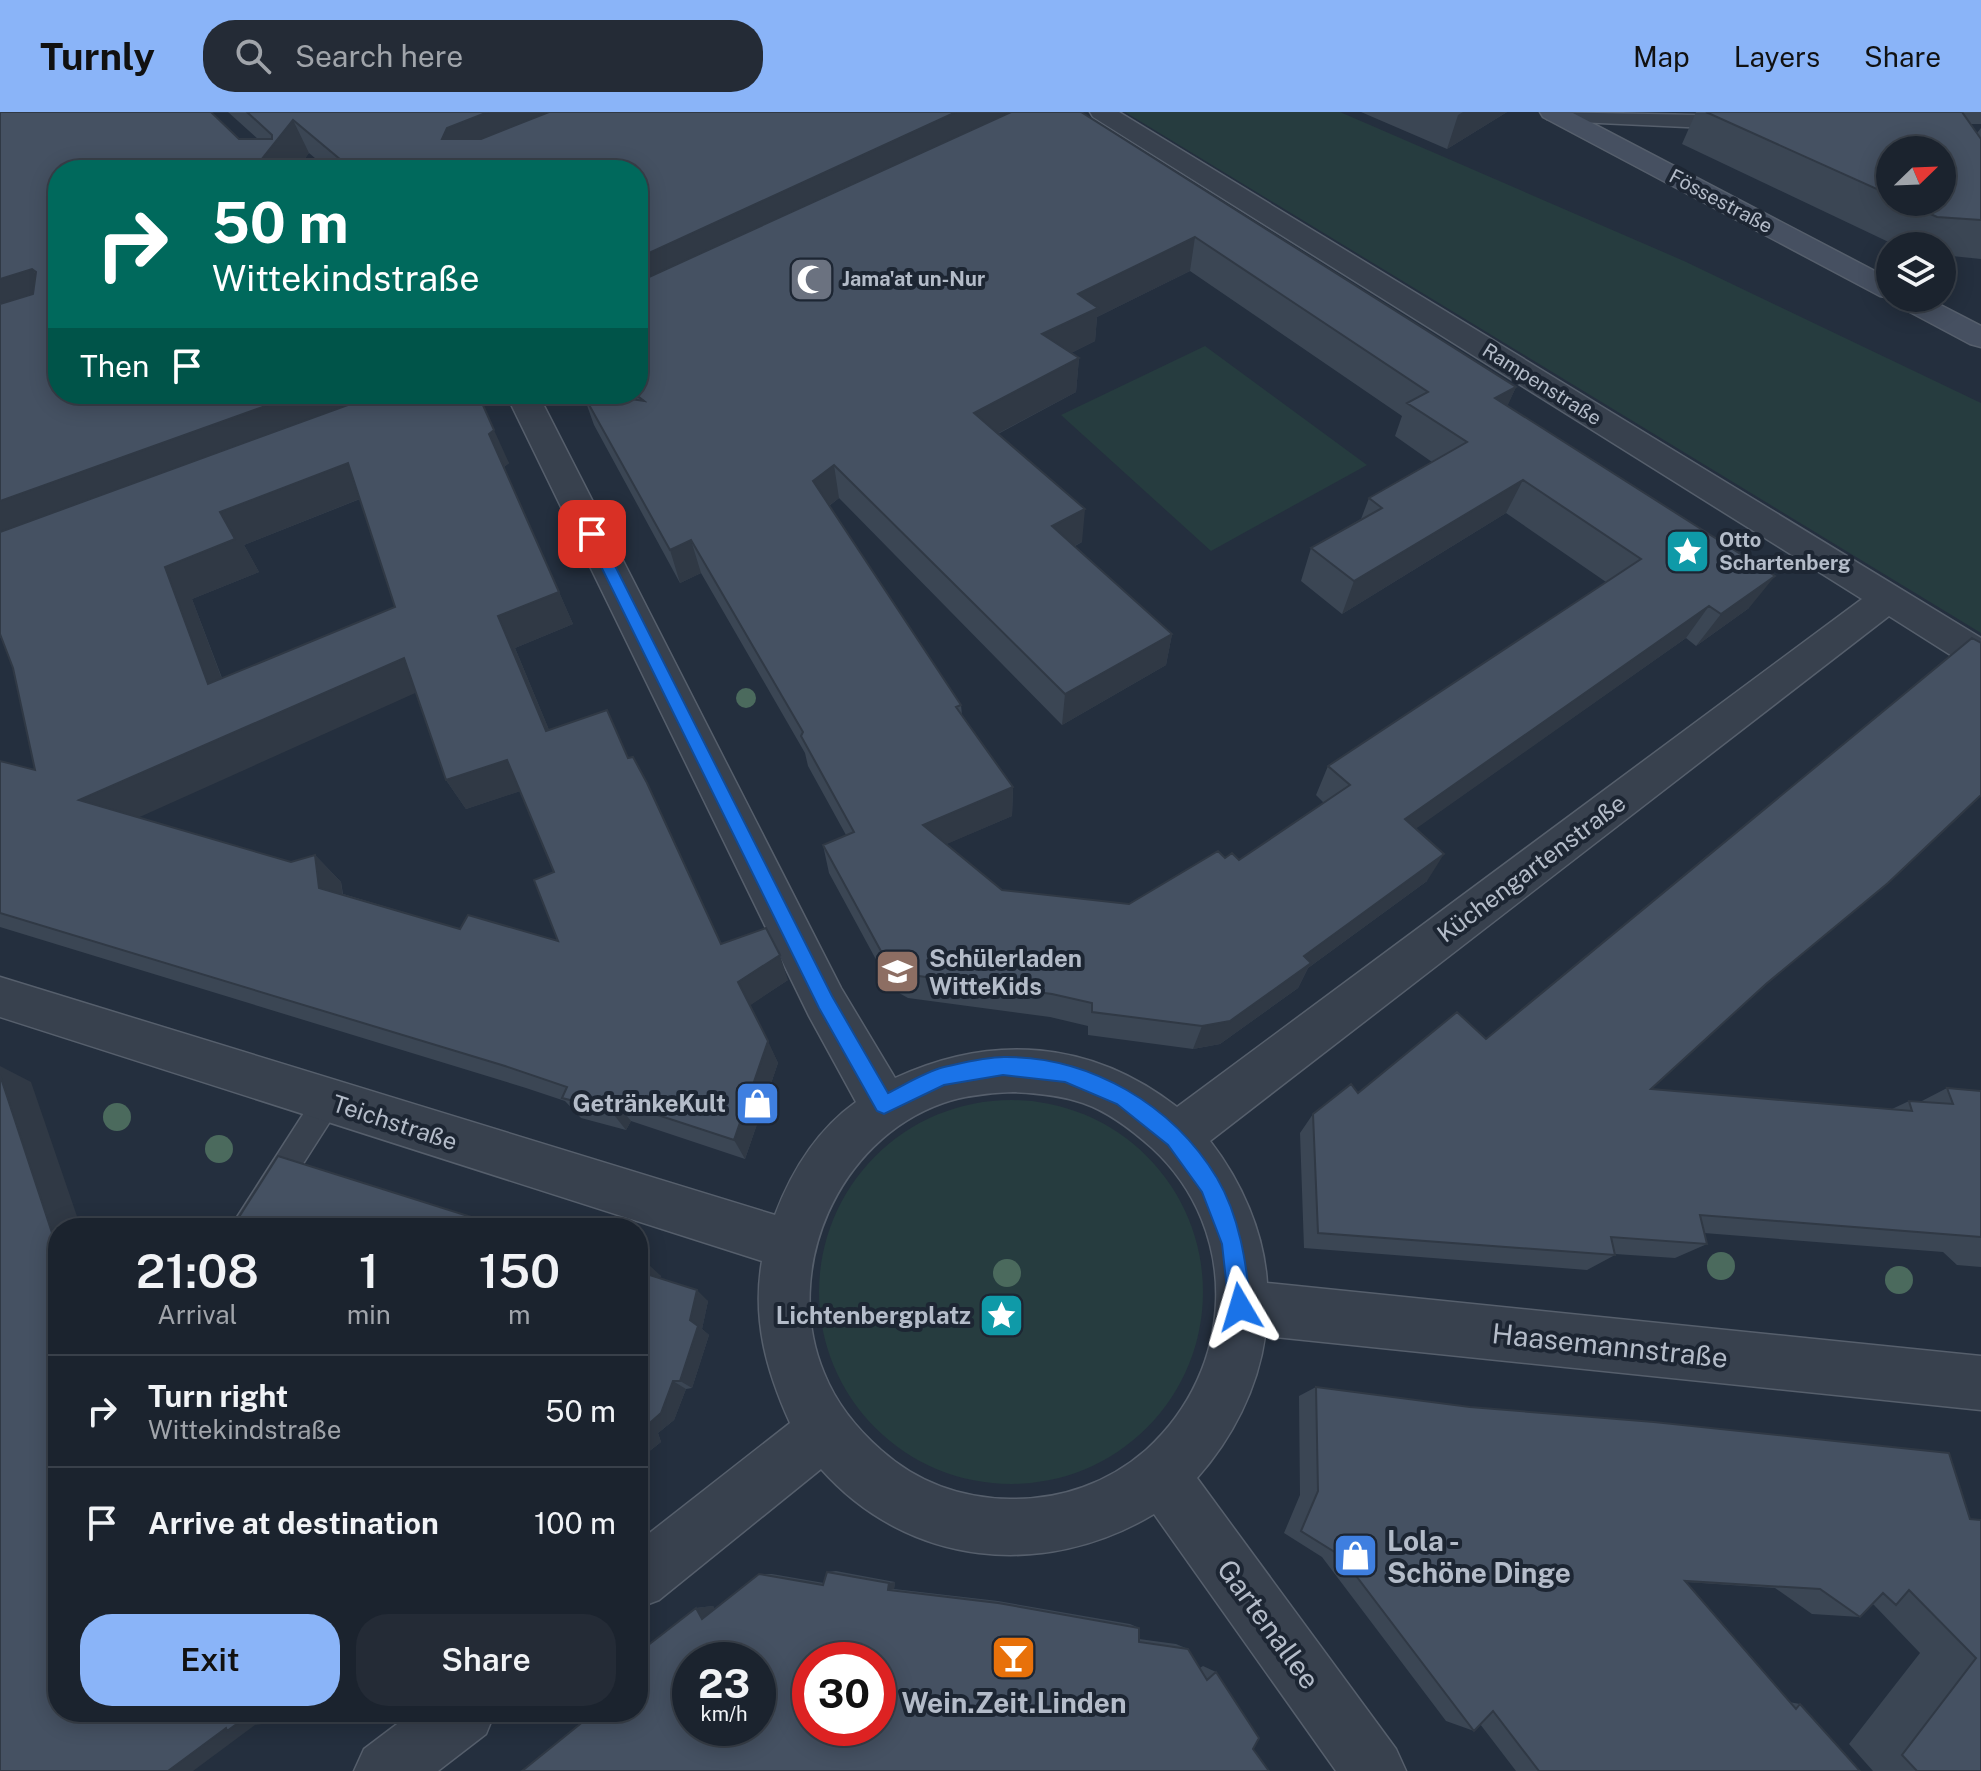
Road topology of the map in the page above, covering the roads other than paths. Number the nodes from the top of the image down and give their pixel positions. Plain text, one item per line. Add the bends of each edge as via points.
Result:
1 (1102, 112) edge
2 (1554, 113) edge
3 (1770, 124) edge
4 (1876, 283) edge
5 (1932, 312) edge
6 (1981, 338) edge
7 (527, 404) edge
8 (1888, 598) junction
9 (1981, 656) edge
10 (0, 997) edge
11 (328, 1100) junction
12 (884, 1105) junction
13 (1175, 1138) junction
14 (251, 1218) edge
15 (791, 1245) junction
16 (1240, 1307) junction
17 (1981, 1383) edge
18 (826, 1430) junction
19 (1162, 1477) junction
20 (648, 1571) edge
21 (451, 1722) edge
22 (386, 1771) edge
23 (1374, 1771) edge

1 - 8 street, Rampenstraße
2 - 3 street
2 - 4 street, Fössestraße
5 - 6 street
7 - 12 street via 825,1002
8 - 9 street, Rampenstraße
8 - 13 street, Küchengartenstraße
10 - 11 street, Teichstraße
11 - 14 lane
11 - 15 street, Teichstraße
12 - 13 street via 942,1077 1003,1066 1065,1073 1124,1097
12 - 15 street via 843,1142 811,1190
13 - 16 street via 1210,1186 1233,1244
15 - 18 street via 785,1308 797,1371
16 - 17 street, Haasemannstraße
16 - 19 street via 1230,1369 1211,1413
18 - 19 street via 868,1478 923,1512 984,1531 1049,1530 1110,1512
18 - 20 street
19 - 23 street, Gartenallee
21 - 22 street

